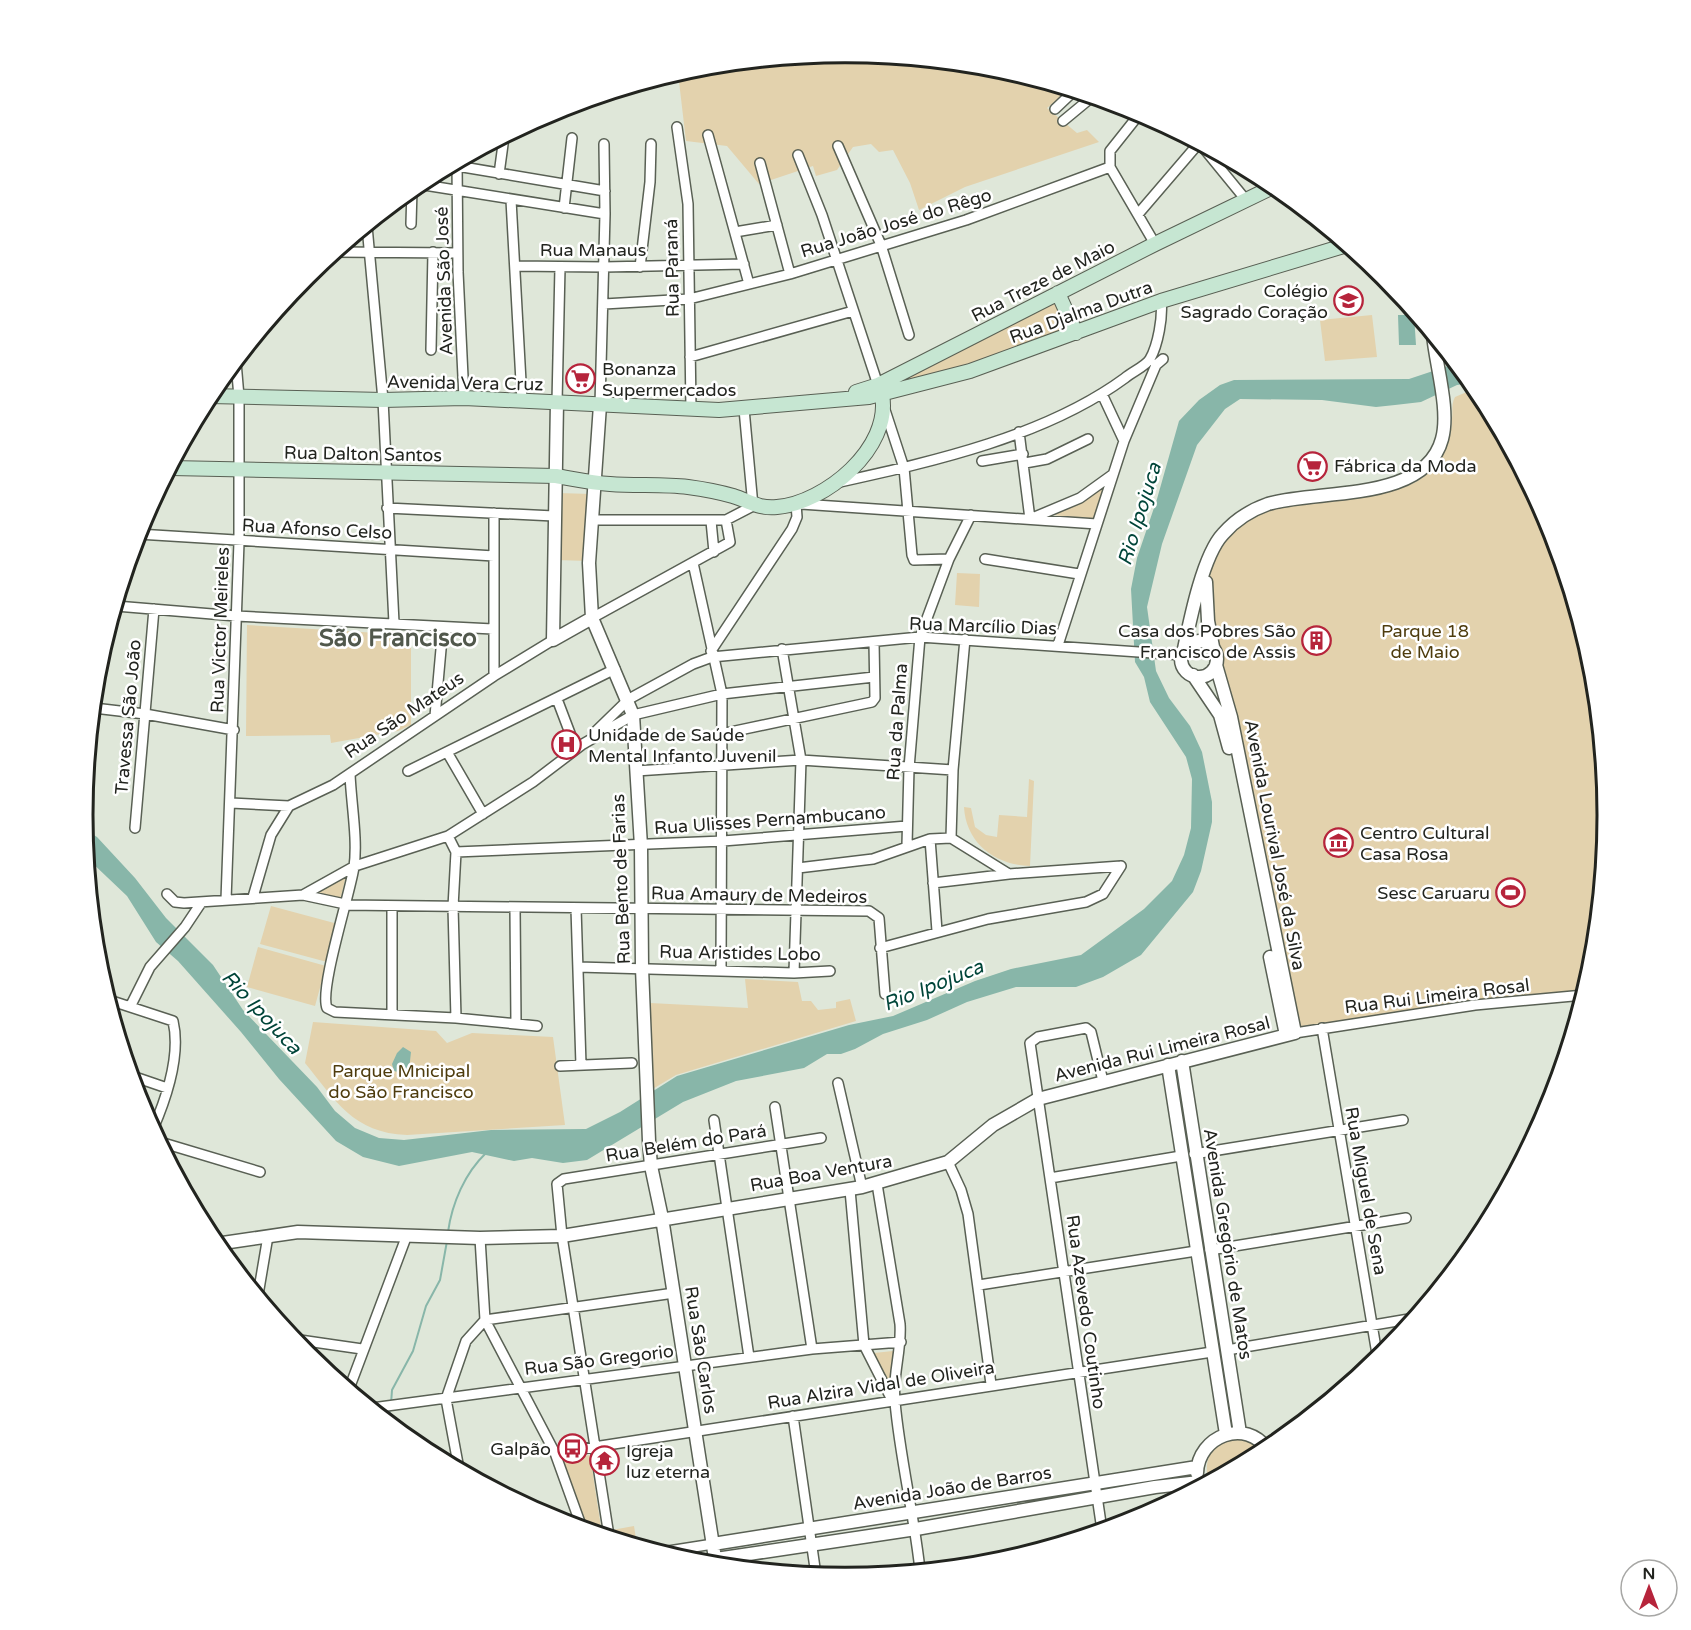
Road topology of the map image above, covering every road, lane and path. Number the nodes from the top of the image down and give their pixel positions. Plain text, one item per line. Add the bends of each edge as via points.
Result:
1 (1067, 97) edge
2 (1085, 103) edge
3 (1055, 109) dead end
4 (1063, 121) dead end
5 (1134, 121) edge
6 (677, 127) dead end
7 (708, 135) dead end
8 (572, 138) dead end
9 (604, 144) dead end
10 (651, 144) dead end
11 (838, 146) dead end
12 (503, 147) edge
13 (1195, 150) edge
14 (798, 155) dead end
15 (760, 163) dead end
16 (1223, 164) edge
17 (466, 166) edge
18 (1110, 167) junction
19 (457, 172) edge
20 (499, 174) junction
21 (568, 185) junction
22 (434, 186) edge
23 (458, 190) junction
24 (605, 191) junction
25 (1265, 191) edge
26 (511, 200) junction
27 (1246, 200) junction
28 (412, 201) edge
29 (564, 208) junction
30 (1139, 213) junction
31 (605, 214) junction
32 (411, 224) dead end
33 (777, 225) junction
34 (735, 232) junction
35 (368, 235) edge
36 (1155, 244) junction
37 (881, 245) junction
38 (1338, 248) edge
39 (369, 251) junction
40 (348, 252) edge
41 (433, 252) junction
42 (458, 253) junction
43 (836, 259) junction
44 (744, 264) junction
45 (514, 266) junction
46 (689, 266) junction
47 (560, 267) junction
48 (604, 267) junction
49 (640, 267) junction
50 (790, 274) junction
51 (749, 284) junction
52 (1058, 293) junction
53 (689, 298) junction
54 (1161, 301) junction
55 (604, 304) junction
56 (853, 312) junction
57 (1076, 333) junction
58 (909, 335) dead end
59 (1434, 347) edge
60 (431, 350) dead end
61 (690, 357) junction
62 (1163, 359) dead end
63 (922, 362) junction
64 (237, 374) edge
65 (932, 381) junction
66 (1102, 394) junction
67 (220, 396) edge
68 (882, 396) junction
69 (239, 397) junction
70 (464, 398) junction
71 (383, 400) junction
72 (522, 400) junction
73 (557, 402) junction
74 (600, 405) junction
75 (691, 409) junction
76 (744, 409) junction
77 (1019, 432) junction
78 (1088, 440) dead end
79 (1124, 441) junction
80 (1024, 458) junction
81 (982, 461) dead end
82 (178, 468) edge
83 (904, 468) junction
84 (240, 471) junction
85 (385, 472) junction
86 (1113, 474) junction
87 (556, 476) junction
88 (594, 482) junction
89 (833, 483) junction
90 (799, 504) junction
91 (753, 506) junction
92 (387, 508) junction
93 (909, 510) junction
94 (494, 513) junction
95 (970, 515) junction
96 (554, 516) junction
97 (1030, 519) junction
98 (592, 520) junction
99 (726, 520) junction
100 (711, 521) junction
101 (1097, 524) junction
102 (148, 535) edge
103 (238, 542) junction
104 (390, 549) junction
105 (714, 552) junction
106 (494, 556) junction
107 (949, 559) junction
108 (985, 559) dead end
109 (693, 563) junction
110 (1206, 569) junction
111 (1080, 574) junction
112 (123, 607) edge
113 (154, 609) junction
114 (236, 616) junction
115 (592, 618) junction
116 (394, 623) junction
117 (443, 627) junction
118 (493, 629) junction
119 (920, 637) junction
120 (965, 639) junction
121 (553, 640) junction
122 (874, 642) junction
123 (1058, 645) junction
124 (1213, 647) junction
125 (782, 649) junction
126 (1183, 652) junction
127 (711, 654) junction
128 (1216, 665) junction
129 (615, 669) junction
130 (1193, 675) junction
131 (494, 676) junction
132 (874, 677) junction
133 (789, 687) junction
134 (722, 694) junction
135 (557, 699) junction
136 (628, 699) junction
137 (101, 709) edge
138 (145, 714) junction
139 (633, 715) junction
140 (435, 716) junction
141 (795, 721) junction
142 (234, 730) junction
143 (721, 734) junction
144 (579, 747) junction
145 (447, 752) junction
146 (801, 760) junction
147 (720, 767) junction
148 (909, 768) junction
149 (953, 770) junction
150 (408, 771) dead end
151 (636, 771) junction
152 (350, 774) junction
153 (231, 803) junction
154 (289, 806) junction
155 (483, 814) junction
156 (907, 826) junction
157 (135, 828) dead end
158 (799, 835) junction
159 (448, 836) junction
160 (930, 838) junction
161 (951, 838) junction
162 (723, 841) junction
163 (907, 845) junction
164 (641, 846) junction
165 (456, 852) junction
166 (354, 866) junction
167 (798, 868) junction
168 (1009, 874) junction
169 (933, 883) junction
170 (167, 894) dead end
171 (303, 895) junction
172 (253, 897) junction
173 (226, 900) junction
174 (201, 903) junction
175 (345, 904) junction
176 (392, 906) junction
177 (453, 907) junction
178 (515, 908) junction
179 (576, 908) junction
180 (640, 910) junction
181 (720, 910) junction
182 (795, 911) junction
183 (937, 931) junction
184 (880, 948) junction
185 (578, 967) junction
186 (642, 968) junction
187 (720, 970) junction
188 (830, 971) dead end
189 (794, 973) junction
190 (885, 994) dead end
191 (1575, 996) edge
192 (117, 1003) edge
193 (130, 1007) junction
194 (392, 1015) junction
195 (456, 1018) junction
196 (516, 1023) junction
197 (537, 1026) dead end
198 (1322, 1028) junction
199 (1290, 1034) junction
200 (1182, 1061) junction
201 (632, 1063) dead end
202 (581, 1065) junction
203 (1168, 1065) junction
204 (561, 1066) dead end
205 (142, 1079) edge
206 (1103, 1081) junction
207 (838, 1083) dead end
208 (167, 1088) junction
209 (1038, 1099) junction
210 (775, 1107) dead end
211 (157, 1117) edge
212 (714, 1120) dead end
213 (1403, 1120) dead end
214 (1338, 1130) junction
215 (821, 1138) dead end
216 (649, 1141) joint
217 (170, 1145) edge
218 (781, 1145) junction
219 (719, 1154) junction
220 (1194, 1154) junction
221 (1181, 1156) junction
222 (948, 1162) junction
223 (651, 1166) junction
224 (260, 1172) dead end
225 (1050, 1178) junction
226 (877, 1184) junction
227 (856, 1189) junction
228 (789, 1198) junction
229 (726, 1208) junction
230 (662, 1218) junction
231 (1406, 1218) dead end
232 (1355, 1228) junction
233 (407, 1235) junction
234 (268, 1236) junction
235 (562, 1236) junction
236 (480, 1238) junction
237 (227, 1242) edge
238 (1210, 1250) junction
239 (1196, 1251) junction
240 (1064, 1273) junction
241 (979, 1285) junction
242 (260, 1286) edge
243 (674, 1293) junction
244 (573, 1308) junction
245 (485, 1320) junction
246 (1402, 1320) edge
247 (1374, 1326) junction
248 (309, 1341) edge
249 (901, 1342) junction
250 (864, 1345) junction
251 (1377, 1347) edge
252 (362, 1349) junction
253 (812, 1349) junction
254 (1227, 1350) junction
255 (1212, 1352) junction
256 (748, 1357) junction
257 (686, 1366) junction
258 (1077, 1371) junction
259 (584, 1378) junction
260 (352, 1381) edge
261 (991, 1384) junction
262 (518, 1387) junction
263 (446, 1399) junction
264 (893, 1400) junction
265 (382, 1407) edge
266 (793, 1416) junction
267 (695, 1432) junction
268 (1240, 1433) junction
269 (1226, 1434) junction
270 (1259, 1442) edge
271 (595, 1447) junction
272 (555, 1453) junction
273 (457, 1458) edge
274 (1197, 1467) junction
275 (1199, 1478) edge
276 (1095, 1483) junction
277 (1183, 1486) edge
278 (1097, 1497) junction
279 (913, 1513) junction
280 (578, 1517) edge
281 (1101, 1522) edge
282 (608, 1528) edge
283 (916, 1529) junction
284 (810, 1530) junction
285 (713, 1544) junction
286 (812, 1546) junction
287 (682, 1549) edge
288 (715, 1556) edge
289 (734, 1559) edge
290 (919, 1563) edge
291 (815, 1566) edge

1 - 3 street
2 - 4 street
5 - 18 street via 1110,151
6 - 46 street, Rua Paraná via 688,204
7 - 34 street
8 - 21 street
9 - 24 street
10 - 49 street
11 - 37 street
12 - 20 street
13 - 30 street
14 - 43 street
15 - 33 street
16 - 27 street
17 - 20 street
18 - 30 street
18 - 37 street, Rua João José do Rêgo via 966,220
19 - 23 street, Avenida São José
20 - 21 street
21 - 24 street
21 - 29 street
22 - 23 street
23 - 26 street
23 - 42 street, Avenida São José
24 - 31 street
25 - 27 main road, Rua Treze de Maio
26 - 29 street
26 - 45 street
27 - 36 main road, Rua Treze de Maio
28 - 32 street
29 - 31 street
30 - 36 street
31 - 48 street
33 - 34 street
33 - 50 street
34 - 44 street
35 - 39 street
36 - 52 main road, Rua Treze de Maio
37 - 43 street, Rua João José do Rêgo
37 - 58 street
38 - 54 main road, Rua Djalma Dutra
39 - 40 street
39 - 41 street
39 - 71 street
41 - 42 street
41 - 60 street
42 - 70 street, Avenida São José
43 - 50 street, Rua João José do Rêgo
43 - 56 street
44 - 46 street, Rua Manaus
44 - 51 street
45 - 47 street, Rua Manaus
45 - 72 street
46 - 49 street, Rua Manaus
46 - 53 street, Rua Paraná
47 - 48 street, Rua Manaus
47 - 73 street
48 - 49 street, Rua Manaus
48 - 55 street
50 - 51 street, Rua João José do Rêgo
51 - 53 street, Rua João José do Rêgo
52 - 57 main road
52 - 63 main road, Rua Treze de Maio
53 - 55 street, Rua João José do Rêgo
53 - 61 street, Rua Paraná
54 - 57 main road, Rua Djalma Dutra
54 - 66 street via 1163,316 1150,359
55 - 74 street
56 - 61 street
56 - 68 street
57 - 65 main road, Rua Djalma Dutra
59 - 110 street via 1442,403 1442,440 1424,468 1412,477 1373,488 1266,505 1247,514 1222,535
61 - 75 street, Rua Paraná
62 - 79 street via 1156,365
63 - 65 main road via 923,376
63 - 68 main road, Rua Treze de Maio
64 - 69 street, Rua Victor Meireles
65 - 68 main road, Rua Djalma Dutra
66 - 77 street
66 - 79 street
67 - 69 main road, Avenida Vera Cruz
68 - 76 main road, Rua Treze de Maio
68 - 83 street
68 - 89 main road via 881,428 875,442
69 - 71 main road, Avenida Vera Cruz
69 - 84 street, Rua Victor Meireles
70 - 71 main road, Avenida Vera Cruz
70 - 72 main road, Avenida Vera Cruz
71 - 85 street
72 - 73 main road, Avenida Vera Cruz
73 - 74 main road, Avenida Vera Cruz
73 - 87 street
74 - 75 main road, Avenida Vera Cruz
74 - 88 street
75 - 76 main road, Avenida Vera Cruz
76 - 91 street
77 - 80 street
77 - 83 street
78 - 80 street via 1047,459
79 - 86 street
80 - 81 street
80 - 97 street
82 - 84 main road, Rua Dalton Santos
83 - 89 street
83 - 93 street
84 - 85 main road, Rua Dalton Santos
84 - 103 street, Rua Victor Meireles
85 - 87 main road, Rua Dalton Santos
85 - 92 street
86 - 97 street via 1080,498
86 - 101 street
87 - 88 main road, Rua Dalton Santos
87 - 96 street
88 - 91 main road, Rua Dalton Santos via 688,487 736,497
88 - 98 street
89 - 90 main road
90 - 91 main road
90 - 93 street
90 - 127 street via 792,529
91 - 99 street
92 - 94 street
92 - 104 street
93 - 95 street
93 - 107 street via 914,560
94 - 96 street
94 - 106 street
95 - 97 street
95 - 107 street, Rua da Palma
96 - 121 street
97 - 101 street
98 - 100 street
98 - 115 street
99 - 100 street
99 - 105 street, Rua São Mateus via 730,542
100 - 105 street
101 - 111 street
102 - 103 street, Rua Afonso Celso
103 - 104 street, Rua Afonso Celso
103 - 114 street, Rua Victor Meireles
104 - 106 street, Rua Afonso Celso
104 - 116 street
105 - 109 street, Rua São Mateus
106 - 118 street
107 - 119 street, Rua da Palma
108 - 111 street
109 - 115 street, Rua São Mateus
109 - 127 street
110 - 124 street, Avenida Lourival José da Silva via 1205,595
110 - 126 street
111 - 123 street
112 - 113 street
113 - 114 street
113 - 138 street, Travessa São João
114 - 116 street
114 - 142 street, Rua Victor Meireles
115 - 121 street, Rua São Mateus
115 - 129 street, Rua Bento de Farias
116 - 117 street
117 - 118 street
117 - 140 street
118 - 131 street
119 - 120 street, Rua Marcílio Dias
119 - 122 street, Rua Marcílio Dias
119 - 148 street, Rua da Palma
120 - 123 street, Rua Marcílio Dias
120 - 149 street
121 - 131 street, Rua São Mateus
122 - 125 street, Rua Marcílio Dias
122 - 132 street
123 - 126 street, Rua Marcílio Dias via 1159,654
124 - 126 street via 1198,641
124 - 128 street, Avenida Lourival José da Silva
125 - 127 street, Rua Marcílio Dias
125 - 133 street
126 - 130 street, Avenida Lourival José da Silva via 1184,667
127 - 134 street
127 - 136 street, Rua Marcílio Dias
128 - 130 street via 1204,676
128 - 199 street, Avenida Lourival José da Silva via 1231,717
129 - 135 street
129 - 136 street, Rua Bento de Farias
130 - 199 street, Avenida Lourival José da Silva via 1220,715 1227,737
131 - 140 street, Rua São Mateus
132 - 133 street
132 - 141 street via 874,700
133 - 134 street
133 - 141 street
134 - 139 street
134 - 143 street
135 - 144 street
135 - 145 street
136 - 139 street, Rua Bento de Farias
136 - 144 street, Rua Marcílio Dias
137 - 138 street
138 - 142 street
138 - 157 street, Travessa São João
139 - 144 street
139 - 151 street, Rua Bento de Farias
140 - 152 street, Rua São Mateus
141 - 143 street
141 - 146 street
142 - 153 street, Rua Victor Meireles
143 - 147 street
144 - 155 street
145 - 150 street
145 - 155 street
146 - 147 street
146 - 148 street
146 - 158 street
147 - 151 street
147 - 162 street
148 - 149 street
148 - 156 street, Rua da Palma
149 - 161 street
151 - 164 street, Rua Bento de Farias
152 - 154 street, Rua São Mateus
152 - 166 street
153 - 154 street
153 - 173 street, Rua Victor Meireles
154 - 172 street via 271,835
155 - 159 street
156 - 158 street, Rua Ulisses Pernambucano
156 - 163 street, Rua da Palma
158 - 162 street, Rua Ulisses Pernambucano
158 - 167 street
159 - 165 street
159 - 166 street
160 - 161 street
160 - 163 street
160 - 169 street
161 - 168 street
162 - 164 street, Rua Ulisses Pernambucano
162 - 181 street
163 - 167 street via 873,859
164 - 165 street, Rua Ulisses Pernambucano
164 - 180 street, Rua Bento de Farias
165 - 177 street
166 - 171 street
166 - 175 street
167 - 182 street
168 - 169 street
168 - 183 street via 1121,866 1102,894 1086,902
169 - 183 street
170 - 174 street via 179,903
171 - 172 street
171 - 175 street, Rua Amaury de Medeiros
172 - 173 street
173 - 174 street
174 - 193 street via 150,967
175 - 176 street, Rua Amaury de Medeiros
175 - 194 street via 327,1008 335,1012
176 - 177 street, Rua Amaury de Medeiros
176 - 194 street
177 - 178 street, Rua Amaury de Medeiros
177 - 195 street
178 - 179 street, Rua Amaury de Medeiros
178 - 196 street
179 - 180 street, Rua Amaury de Medeiros
179 - 185 street
180 - 181 street, Rua Amaury de Medeiros
180 - 186 street, Rua Bento de Farias
181 - 182 street, Rua Amaury de Medeiros
181 - 187 street
182 - 184 street, Rua Amaury de Medeiros via 877,914
182 - 189 street
183 - 184 street
184 - 190 street
185 - 186 street, Rua Aristides Lobo
185 - 202 street
186 - 187 street, Rua Aristides Lobo
186 - 216 street, Rua Bento de Farias
187 - 189 street, Rua Aristides Lobo
188 - 189 street, Rua Aristides Lobo
191 - 198 street, Rua Rui Limeira Rosal via 1475,1005
192 - 193 street
193 - 208 street via 173,1022 176,1040
194 - 195 street
195 - 196 street
196 - 197 street
198 - 199 street, Rua Rui Limeira Rosal
198 - 214 street, Rua Miguel de Sena
199 - 200 street, Avenida Rui Limeira Rosal
200 - 203 street, Avenida Rui Limeira Rosal
200 - 220 street, Avenida Gregório de Matos
201 - 202 street
202 - 204 street
203 - 206 street, Avenida Rui Limeira Rosal
203 - 221 street, Avenida Gregório de Matos
205 - 208 street
206 - 209 street, Avenida Rui Limeira Rosal
206 - 209 street, Rua Azevedo Coutinho via 1091,1032 1080,1027 1050,1034 1033,1040 1028,1047
207 - 227 street
208 - 211 street
209 - 222 street, Rua Boa Ventura via 993,1125
209 - 225 street, Rua Azevedo Coutinho
210 - 218 street
212 - 219 street
213 - 214 street
214 - 220 street
214 - 232 street, Rua Miguel de Sena
215 - 218 street, Rua Belém do Pará
216 - 223 street, Rua São Carlos
217 - 224 street
218 - 219 street, Rua Belém do Pará
218 - 228 street
219 - 223 street, Rua Belém do Pará
219 - 229 street
220 - 238 street, Avenida Gregório de Matos
221 - 225 street
221 - 239 street, Avenida Gregório de Matos
222 - 226 street, Rua Boa Ventura
222 - 241 street via 968,1214
223 - 230 street, Rua São Carlos
223 - 235 street, Rua Belém do Pará via 564,1179 557,1184
225 - 240 street, Rua Azevedo Coutinho
226 - 227 street, Rua Boa Ventura
226 - 249 street
227 - 228 street, Rua Boa Ventura
227 - 250 street
228 - 229 street, Rua Boa Ventura
228 - 253 street
229 - 230 street, Rua Boa Ventura
229 - 256 street
230 - 235 street, Rua Boa Ventura
230 - 243 street, Rua São Carlos
231 - 232 street
232 - 238 street
232 - 247 street, Rua Miguel de Sena
233 - 234 street, Rua Boa Ventura via 298,1232
233 - 236 street, Rua Boa Ventura
233 - 252 street
234 - 237 street, Rua Boa Ventura
234 - 242 street
235 - 236 street, Rua Boa Ventura
235 - 244 street
236 - 245 street
238 - 254 street, Avenida Gregório de Matos
239 - 240 street
239 - 255 street, Avenida Gregório de Matos
240 - 241 street
240 - 258 street, Rua Azevedo Coutinho
241 - 261 street
243 - 244 street
243 - 257 street, Rua São Carlos
244 - 245 street
244 - 259 street
245 - 262 street
245 - 263 street via 466,1341
246 - 247 street
247 - 251 street, Rua Miguel de Sena
247 - 254 street
248 - 252 street
249 - 250 street, Rua São Gregorio
249 - 264 street
250 - 253 street, Rua São Gregorio
250 - 264 street
252 - 260 street
253 - 256 street, Rua São Gregorio
254 - 268 street, Avenida Gregório de Matos
255 - 258 street, Rua Alzira Vidal de Oliveira
255 - 269 street, Avenida Gregório de Matos
256 - 257 street, Rua São Gregorio
257 - 259 street, Rua São Gregorio
257 - 267 street, Rua São Carlos
258 - 261 street, Rua Alzira Vidal de Oliveira
258 - 276 street, Rua Azevedo Coutinho
259 - 262 street, Rua São Gregorio
259 - 271 street
261 - 264 street, Rua Alzira Vidal de Oliveira
262 - 263 street, Rua São Gregorio
262 - 272 street
263 - 265 street, Rua São Gregorio
263 - 273 street
264 - 266 street, Rua Alzira Vidal de Oliveira
264 - 279 street
266 - 267 street, Rua Alzira Vidal de Oliveira
266 - 284 street
267 - 271 street, Rua Alzira Vidal de Oliveira
267 - 285 street, Rua São Carlos
268 - 269 street
268 - 270 street
269 - 274 street via 1207,1446
271 - 272 street, Rua Alzira Vidal de Oliveira
271 - 282 street
272 - 280 street
274 - 275 street
274 - 276 street, Avenida João de Barros
276 - 278 street, Rua Azevedo Coutinho
276 - 279 street, Avenida João de Barros
277 - 278 street, Avenida João de Barros
278 - 281 street, Rua Azevedo Coutinho
278 - 283 street, Avenida João de Barros
279 - 283 street
279 - 284 street, Avenida João de Barros
283 - 286 street, Avenida João de Barros
283 - 290 street
284 - 285 street, Avenida João de Barros
284 - 286 street
285 - 287 street
285 - 288 street, Rua São Carlos
286 - 289 street, Avenida João de Barros
286 - 291 street

